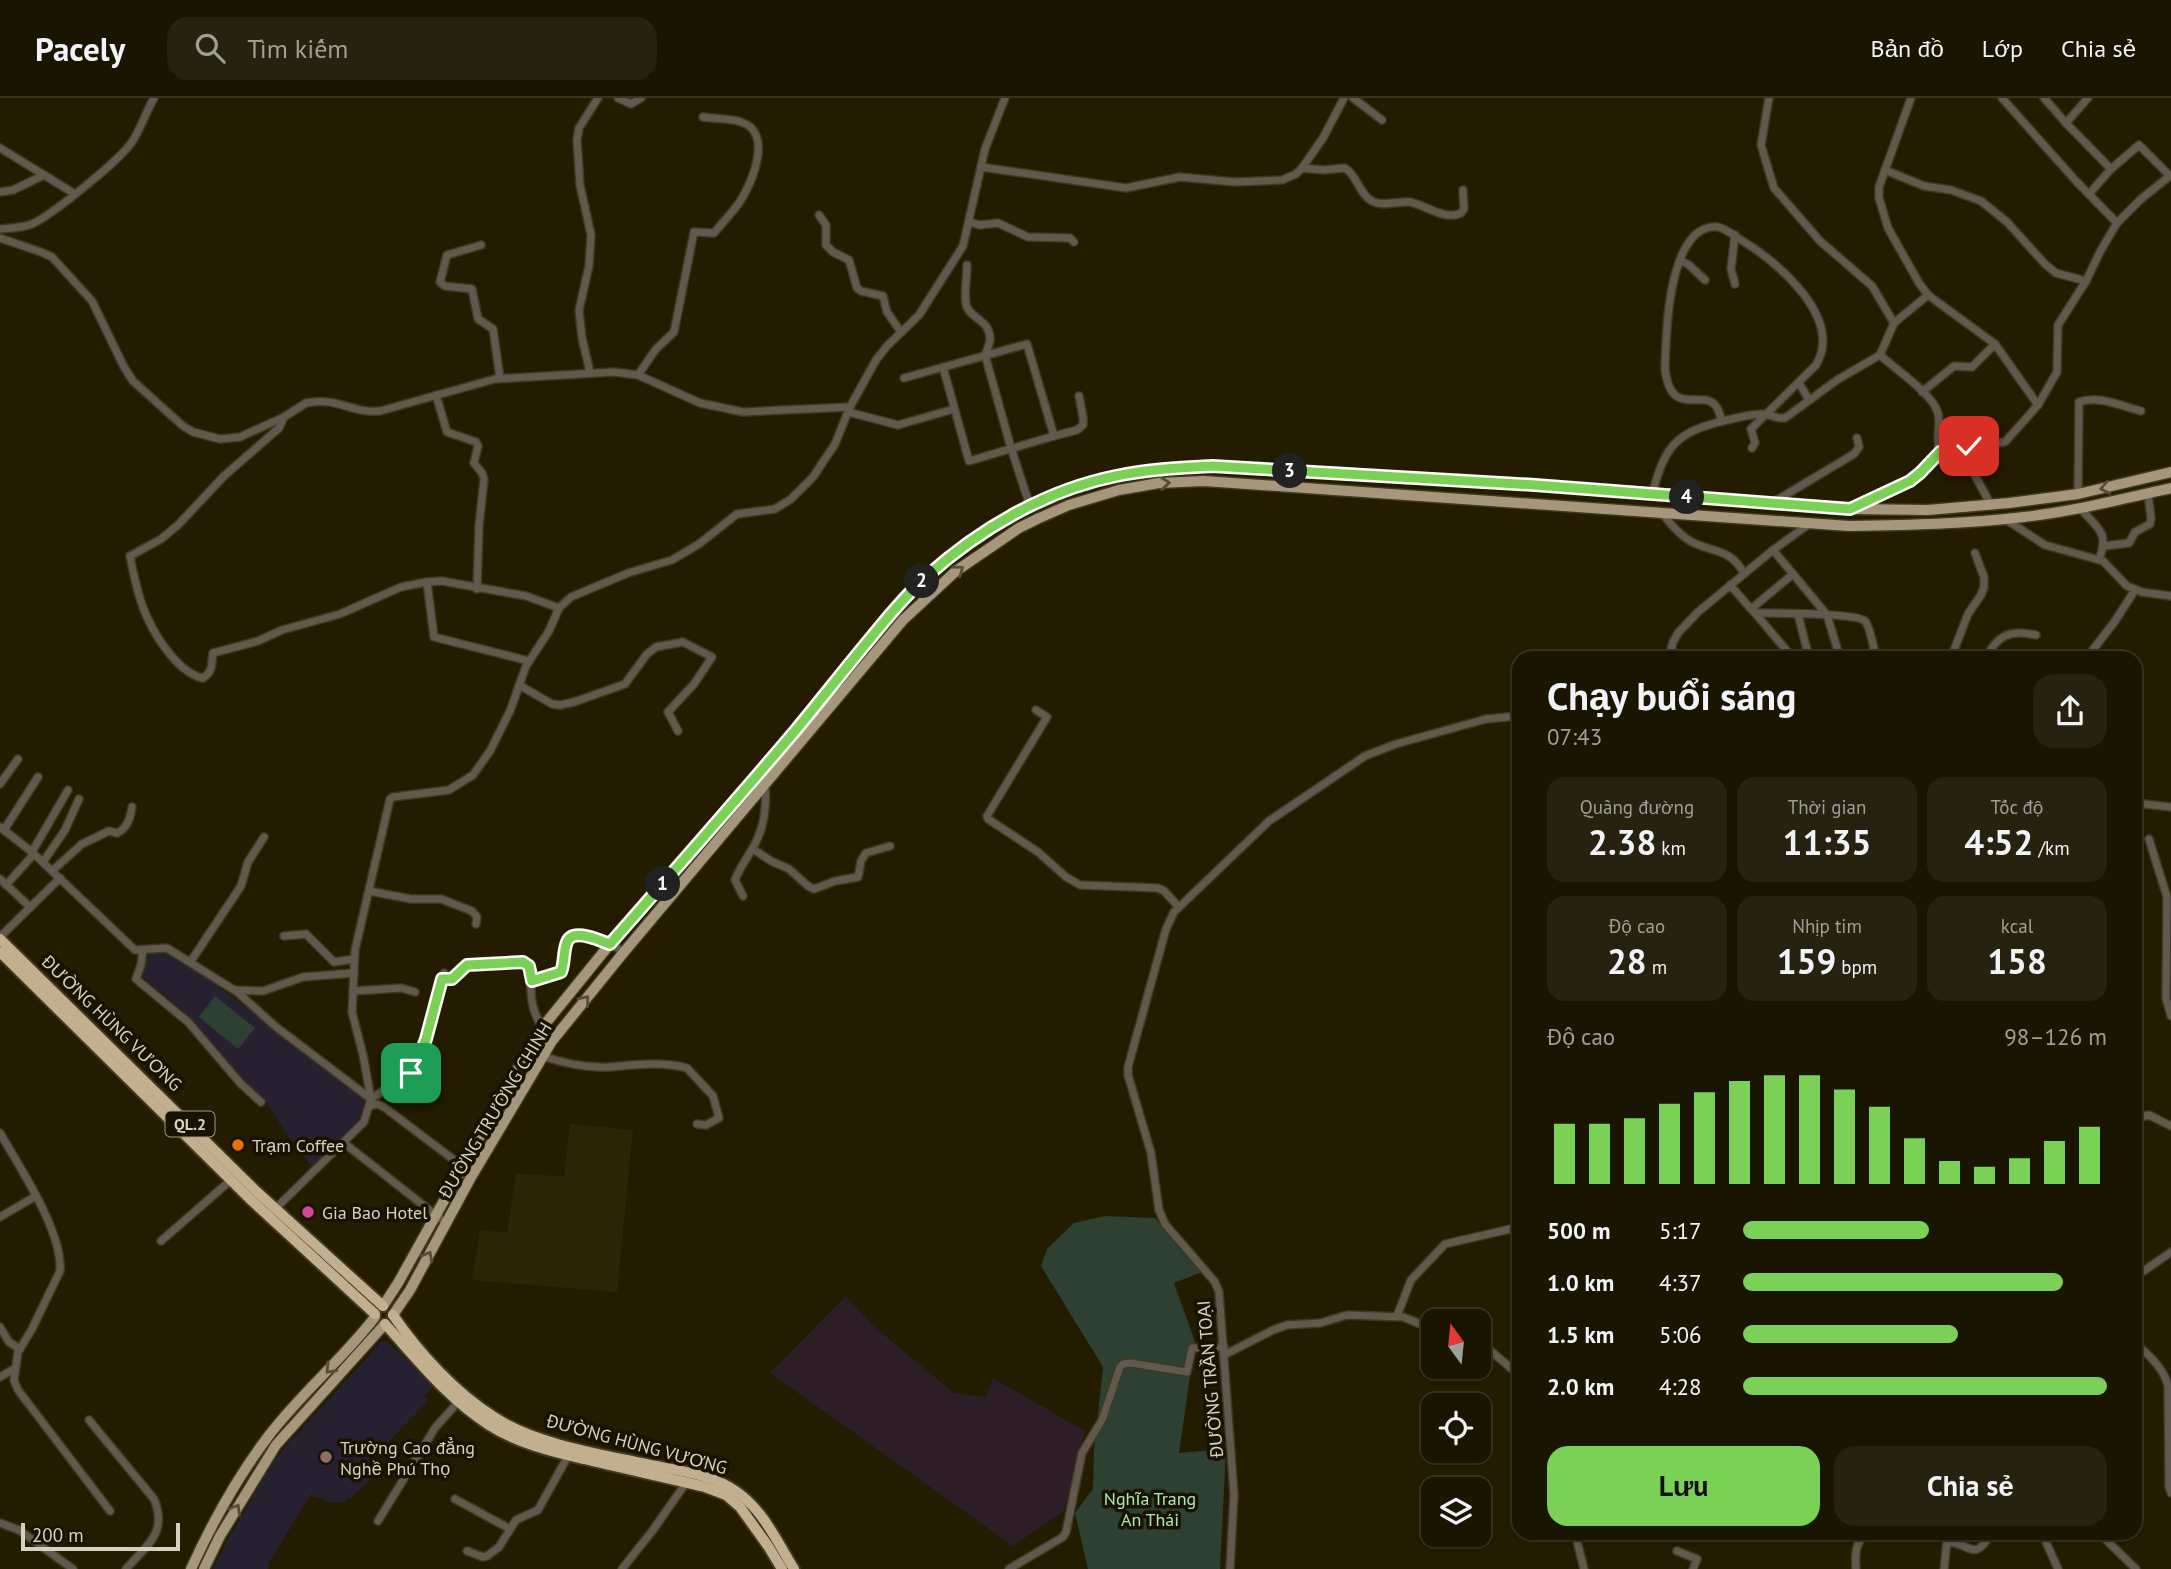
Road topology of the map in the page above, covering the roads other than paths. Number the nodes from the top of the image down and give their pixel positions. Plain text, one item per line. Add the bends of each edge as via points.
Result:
1 (154, 98) edge
2 (598, 98) edge
3 (618, 98) edge
4 (641, 98) edge
5 (1005, 98) edge
6 (1344, 98) edge
7 (1353, 98) edge
8 (1769, 98) edge
9 (1911, 98) edge
10 (2002, 98) edge
11 (2044, 98) edge
12 (2088, 98) edge
13 (703, 117) dead end
14 (1382, 120) dead end
15 (2066, 123) junction
16 (0, 148) edge
17 (981, 167) junction
18 (1302, 168) junction
19 (2112, 169) junction
20 (1885, 170) junction
21 (44, 175) junction
22 (2170, 176) edge
23 (1463, 190) dead end
24 (0, 192) edge
25 (75, 194) junction
26 (2089, 194) junction
27 (819, 215) dead end
28 (969, 222) junction
29 (2117, 223) junction
30 (0, 229) edge
31 (1735, 235) junction
32 (0, 238) edge
33 (1074, 243) dead end
34 (481, 245) dead end
35 (1680, 260) junction
36 (967, 265) dead end
37 (1705, 280) dead end
38 (2086, 281) junction
39 (1735, 284) dead end
40 (1928, 295) junction
41 (1894, 323) junction
42 (901, 332) junction
43 (1995, 344) junction
44 (985, 355) junction
45 (1880, 355) junction
46 (943, 367) junction
47 (590, 372) junction
48 (638, 376) junction
49 (500, 378) junction
50 (904, 378) dead end
51 (1799, 383) junction
52 (1922, 392) junction
53 (436, 396) junction
54 (1079, 396) dead end
55 (1809, 400) junction
56 (2038, 405) junction
57 (954, 409) junction
58 (849, 410) junction
59 (2141, 411) dead end
60 (1765, 414) junction
61 (284, 417) junction
62 (1722, 422) junction
63 (1054, 436) junction
64 (1857, 438) dead end
65 (1969, 446) junction
66 (1011, 448) junction
67 (1752, 448) dead end
68 (1940, 452) junction
69 (1210, 467) junction
70 (2171, 472) edge
71 (2153, 477) junction
72 (1210, 481) junction
73 (2171, 488) edge
74 (2152, 492) junction
75 (2078, 494) junction
76 (1652, 495) junction
77 (1722, 499) junction
78 (1771, 503) junction
79 (1991, 505) junction
80 (1030, 506) junction
81 (2080, 508) junction
82 (1850, 509) junction
83 (1662, 513) junction
84 (1721, 518) junction
85 (2005, 518) junction
86 (1810, 524) junction
87 (979, 536) junction
88 (2104, 547) junction
89 (988, 548) junction
90 (1773, 550) junction
91 (1975, 553) dead end
92 (2099, 559) junction
93 (1744, 573) junction
94 (1793, 574) junction
95 (427, 582) junction
96 (1730, 585) junction
97 (477, 589) junction
98 (2135, 590) junction
99 (2171, 596) edge
100 (559, 608) junction
101 (1753, 611) junction
102 (1774, 613) junction
103 (1798, 614) junction
104 (1827, 615) junction
105 (1767, 627) junction
106 (2036, 635) dead end
107 (1671, 651) edge
108 (1787, 651) edge
109 (1807, 651) edge
110 (1838, 651) edge
111 (1874, 651) edge
112 (1955, 651) edge
113 (1990, 651) edge
114 (2092, 651) edge
115 (528, 661) junction
116 (519, 685) junction
117 (1036, 710) dead end
118 (1512, 717) edge
119 (678, 731) dead end
120 (18, 759) dead end
121 (38, 777) dead end
122 (0, 784) edge
123 (765, 786) junction
124 (68, 790) dead end
125 (79, 799) dead end
126 (2142, 804) edge
127 (132, 807) dead end
128 (2171, 807) edge
129 (1, 828) edge
130 (264, 837) dead end
131 (2149, 839) dead end
132 (890, 846) dead end
133 (753, 849) junction
134 (33, 853) junction
135 (43, 862) junction
136 (52, 870) junction
137 (60, 878) junction
138 (3, 882) edge
139 (369, 891) junction
140 (743, 895) dead end
141 (30, 907) junction
142 (1179, 907) junction
143 (477, 924) dead end
144 (284, 936) dead end
145 (0, 938) edge
146 (610, 944) junction
147 (143, 950) junction
148 (0, 952) edge
149 (624, 952) junction
150 (354, 959) junction
151 (191, 961) junction
152 (354, 974) junction
153 (532, 981) junction
154 (234, 990) junction
155 (353, 991) junction
156 (415, 992) dead end
157 (2171, 1016) edge
158 (541, 1029) junction
159 (552, 1041) junction
160 (542, 1056) junction
161 (261, 1102) dead end
162 (370, 1102) junction
163 (2142, 1116) edge
164 (696, 1124) dead end
165 (2171, 1126) edge
166 (0, 1133) edge
167 (344, 1143) junction
168 (462, 1166) junction
169 (231, 1180) junction
170 (36, 1196) junction
171 (275, 1209) junction
172 (436, 1215) junction
173 (0, 1217) edge
174 (446, 1223) junction
175 (1512, 1229) edge
176 (161, 1241) dead end
177 (2171, 1252) edge
178 (2142, 1272) edge
179 (377, 1312) junction
180 (1397, 1316) junction
181 (390, 1318) junction
182 (1421, 1324) edge
183 (1, 1329) edge
184 (20, 1349) junction
185 (2142, 1349) edge
186 (1224, 1351) junction
187 (1491, 1351) edge
188 (14, 1369) junction
189 (1512, 1369) edge
190 (0, 1377) edge
191 (459, 1401) junction
192 (89, 1420) dead end
193 (568, 1455) junction
194 (689, 1478) junction
195 (2171, 1493) edge
196 (455, 1499) dead end
197 (110, 1511) dead end
198 (378, 1521) dead end
199 (0, 1523) edge
200 (510, 1529) junction
201 (1576, 1540) edge
202 (1861, 1540) edge
203 (1986, 1540) edge
204 (2045, 1540) edge
205 (2106, 1540) edge
206 (467, 1550) dead end
207 (1677, 1551) dead end
208 (2137, 1568) edge
209 (73, 1569) edge
210 (126, 1569) edge
211 (191, 1569) edge
212 (204, 1569) edge
213 (622, 1569) edge
214 (782, 1569) edge
215 (794, 1569) edge
216 (1009, 1569) edge
217 (1230, 1569) edge
218 (1584, 1569) edge
219 (1693, 1569) edge
220 (1856, 1569) edge
221 (1944, 1569) edge
222 (2058, 1569) edge

1 - 25 street via 130,146
2 - 47 street via 579,128 577,140 580,185 591,235 579,310
3 - 4 street via 631,104
5 - 17 street
6 - 18 street
7 - 14 street
8 - 41 street via 1761,145 1774,188 1820,241 1872,286
9 - 20 street
10 - 26 street
11 - 15 street
12 - 15 street
13 - 48 street via 743,122 756,132 759,142 754,168 739,203 714,233 694,232 674,332
15 - 19 street
16 - 21 street
17 - 18 street via 1126,188 1180,177 1244,183 1282,180
17 - 28 street
18 - 23 street via 1345,168 1374,202 1408,202 1452,216 1464,209
19 - 22 street via 2139,145
19 - 26 street
20 - 38 street via 1983,202 2056,273
20 - 40 street via 1878,194 1888,228
21 - 24 street
21 - 25 street
22 - 29 street
25 - 30 street via 38,220
26 - 29 street
27 - 42 street via 826,225 826,245 849,260 859,290 883,296 887,312
28 - 33 street via 998,223 1028,237 1070,238
28 - 42 street via 951,266 919,315
29 - 38 street
31 - 35 street via 1717,227 1703,230
31 - 39 street via 1731,269
31 - 51 street via 1786,272 1813,311 1822,335 1822,353
32 - 61 street via 47,254 65,271 92,301 133,381 183,426 206,437 230,439
34 - 49 street via 447,255 440,282 471,289 478,319 493,329
35 - 37 street
35 - 62 street via 1669,324 1667,382 1681,398 1712,402
36 - 44 street via 966,304 988,328 991,340
38 - 56 street via 2058,325 2057,372
40 - 41 street
40 - 43 street
41 - 45 street
42 - 58 street via 876,360
43 - 52 street via 1972,367 1954,366
43 - 56 street
44 - 46 street
44 - 63 street via 1027,344
44 - 66 street
45 - 52 street
45 - 55 street
46 - 50 street
46 - 57 street
47 - 48 street
47 - 49 street
48 - 58 street via 700,403 743,412
49 - 53 street
51 - 55 street
51 - 60 street
52 - 68 street via 1938,411
53 - 61 street via 372,412 333,401 313,402
53 - 97 street via 447,432 478,446 474,463 484,479
54 - 63 street via 1083,425
55 - 60 street via 1785,418
56 - 65 street via 2008,440
57 - 58 street via 898,425
57 - 66 street via 969,461
58 - 100 street via 821,468 782,505 737,514 682,555 571,597
59 - 75 street via 2106,401 2079,402
60 - 62 street
60 - 67 street via 1751,429
61 - 95 street via 279,428 172,530 130,555 147,618 176,661 204,677 213,665 213,653
62 - 76 street via 1682,436 1662,462
63 - 66 street
64 - 78 street via 1859,447 1854,454
65 - 68 street
65 - 79 street via 1972,470
66 - 80 street
68 - 82 street via 1910,481
69 - 72 main road
69 - 76 main road, ĐƯỜNG TRƯỜNG CHINH
69 - 80 main road, ĐƯỜNG TRƯỜNG CHINH via 1115,476
70 - 71 main road, ĐƯỜNG TRƯỜNG CHINH
71 - 74 main road
71 -> 75 main road, ĐƯỜNG TRƯỜNG CHINH
72 - 83 main road, ĐƯỜNG TRƯỜNG CHINH
89 -> 72 main road, ĐƯỜNG TRƯỜNG CHINH via 1037,519 1100,495 1149,485
73 - 74 main road, ĐƯỜNG TRƯỜNG CHINH
74 - 81 main road, ĐƯỜNG TRƯỜNG CHINH
74 - 88 street via 2150,524 2130,542
75 - 79 main road, ĐƯỜNG TRƯỜNG CHINH
76 - 77 main road, ĐƯỜNG TRƯỜNG CHINH
77 - 78 main road, ĐƯỜNG TRƯỜNG CHINH
77 - 84 main road
78 - 82 main road, ĐƯỜNG TRƯỜNG CHINH
79 - 82 main road, ĐƯỜNG TRƯỜNG CHINH
80 - 87 main road, ĐƯỜNG TRƯỜNG CHINH
81 - 85 main road, ĐƯỜNG TRƯỜNG CHINH
81 - 88 street via 2103,536
83 - 84 main road, ĐƯỜNG TRƯỜNG CHINH
83 - 93 street via 1673,528 1695,543 1734,558
84 - 86 main road, ĐƯỜNG TRƯỜNG CHINH
85 - 86 main road, ĐƯỜNG TRƯỜNG CHINH via 1930,525
85 - 92 street via 2042,544
86 - 90 street
87 - 89 main road
87 - 146 main road, ĐƯỜNG TRƯỜNG CHINH via 925,578 894,610
88 - 92 street
123 -> 89 main road, ĐƯỜNG TRƯỜNG CHINH via 903,620
90 - 93 street
90 - 94 street
91 - 112 street via 1984,587
92 - 98 street
93 - 96 street
94 - 101 street
94 - 104 street
95 - 97 street
95 - 115 street via 434,637
96 - 101 street
96 - 107 street via 1678,633
97 - 100 street via 526,596
98 - 99 street
98 - 114 street
100 - 115 street
101 - 102 street
101 - 105 street
102 - 103 street
102 - 105 street
103 - 104 street
103 - 109 street
104 - 110 street
104 - 111 street via 1865,621
105 - 108 street
106 - 113 street via 2007,634
115 - 116 street
116 - 119 street via 554,705 574,702 625,684 656,647 683,642 712,657 668,712
116 - 139 street via 490,751 470,777 449,790 390,799
117 - 142 street via 1048,717 988,819 1080,885 1158,888
118 - 142 street, ĐƯỜNG TRẦN TOẠI via 1486,719 1365,756 1269,821
120 - 122 street
121 - 129 street
123 - 133 street via 763,820
123 - 149 main road, ĐƯỜNG TRƯỜNG CHINH
124 - 134 street
125 - 135 street
126 - 128 street
127 - 136 street via 124,829 87,841
129 - 134 street
130 - 151 street via 248,862 241,887
131 - 157 street via 2167,897 2166,998
132 - 133 street via 866,853 856,878 814,889
133 - 140 street via 736,877
134 - 135 street
134 - 138 street
135 - 136 street
136 - 137 street
137 - 141 street
137 - 147 street via 133,948
138 - 141 street
139 - 143 street via 418,900 441,899 472,911
139 - 150 street
141 - 145 street
142 - 186 street, ĐƯỜNG TRẦN TOẠI via 1166,929 1128,1075 1154,1167 1160,1214 1215,1282
144 - 150 street via 306,934 334,962
145 - 171 highway, ĐƯỜNG HÙNG VƯƠNG / QL.2
146 - 149 street
146 - 153 street via 572,936 561,972
146 - 158 main road, ĐƯỜNG TRƯỜNG CHINH
147 - 151 street via 167,948
147 - 161 street via 136,979 188,1022
148 - 169 highway, ĐƯỜNG HÙNG VƯƠNG / QL.2
159 -> 149 main road, ĐƯỜNG TRƯỜNG CHINH
150 - 152 street
151 - 154 street
152 - 154 street via 303,977 263,990
152 - 155 street
153 - 158 street via 531,1002
153 - 162 street via 529,966 523,962 467,965 452,979 443,976 414,1070
154 - 162 street
155 - 156 street via 401,988
155 - 162 street via 352,1012
158 - 159 street
158 - 168 main road, ĐƯỜNG TRƯỜNG CHINH
159 - 160 main road, ĐƯỜNG TRƯỜNG CHINH
160 - 164 street via 567,1064 606,1067 643,1063 687,1068 713,1096 719,1118
160 - 174 main road, ĐƯỜNG TRƯỜNG CHINH
162 - 167 street via 364,1122
162 - 168 street via 384,1107
163 - 165 street via 2149,1115
166 - 170 street
167 - 171 street
167 - 172 street
168 - 172 main road, ĐƯỜNG TRƯỜNG CHINH
169 - 176 street
169 - 179 highway, ĐƯỜNG HÙNG VƯƠNG / QL.2
170 - 173 street
170 - 184 street via 60,1252 60,1271
171 - 179 highway, ĐƯỜNG HÙNG VƯƠNG / QL.2
172 - 174 street
172 - 179 main road, ĐƯỜNG TRƯỜNG CHINH
181 -> 174 main road, ĐƯỜNG TRƯỜNG CHINH
175 - 180 street via 1445,1244 1411,1280
177 - 178 street
179 - 181 highway, QL.2 via 379,1322
179 - 181 highway, QL.2 via 390,1308
179 -> 211 main road, ĐƯỜNG TRƯỜNG CHINH via 351,1347 267,1437 210,1528
180 - 182 street
180 - 186 street via 1347,1315 1287,1325
181 - 191 highway, ĐƯỜNG HÙNG VƯƠNG / QL.2 via 426,1369
181 - 194 highway, ĐƯỜNG HÙNG VƯƠNG / QL.2 via 432,1364 494,1418 562,1444
212 -> 181 main road, ĐƯỜNG TRƯỜNG CHINH via 276,1445
183 - 184 street
184 - 188 street
185 - 195 street via 2167,1380
186 - 216 street via 1192,1348 1187,1372 1131,1363 1120,1367 1102,1420 1082,1453 1066,1532
186 - 217 street, ĐƯỜNG TRẦN TOẠI via 1234,1494
187 - 189 street
188 - 190 street
188 - 197 street via 18,1390
191 - 193 highway, ĐƯỜNG HÙNG VƯƠNG / QL.2 via 489,1425 521,1441
191 - 198 street via 436,1427
192 - 210 street via 154,1499 160,1518 156,1533
193 - 194 highway, ĐƯỜNG HÙNG VƯƠNG / QL.2
193 - 200 street via 539,1509 516,1520
194 - 213 street
194 - 214 highway, ĐƯỜNG HÙNG VƯƠNG / QL.2 via 740,1507
194 - 215 highway, ĐƯỜNG HÙNG VƯƠNG / QL.2 via 723,1484 748,1501
196 - 200 street
199 - 209 street via 19,1530
200 - 206 street via 487,1556
201 - 218 street
202 - 220 street
203 - 221 street via 1975,1549 1947,1542
204 - 222 street
205 - 208 street
207 - 219 street via 1697,1559

